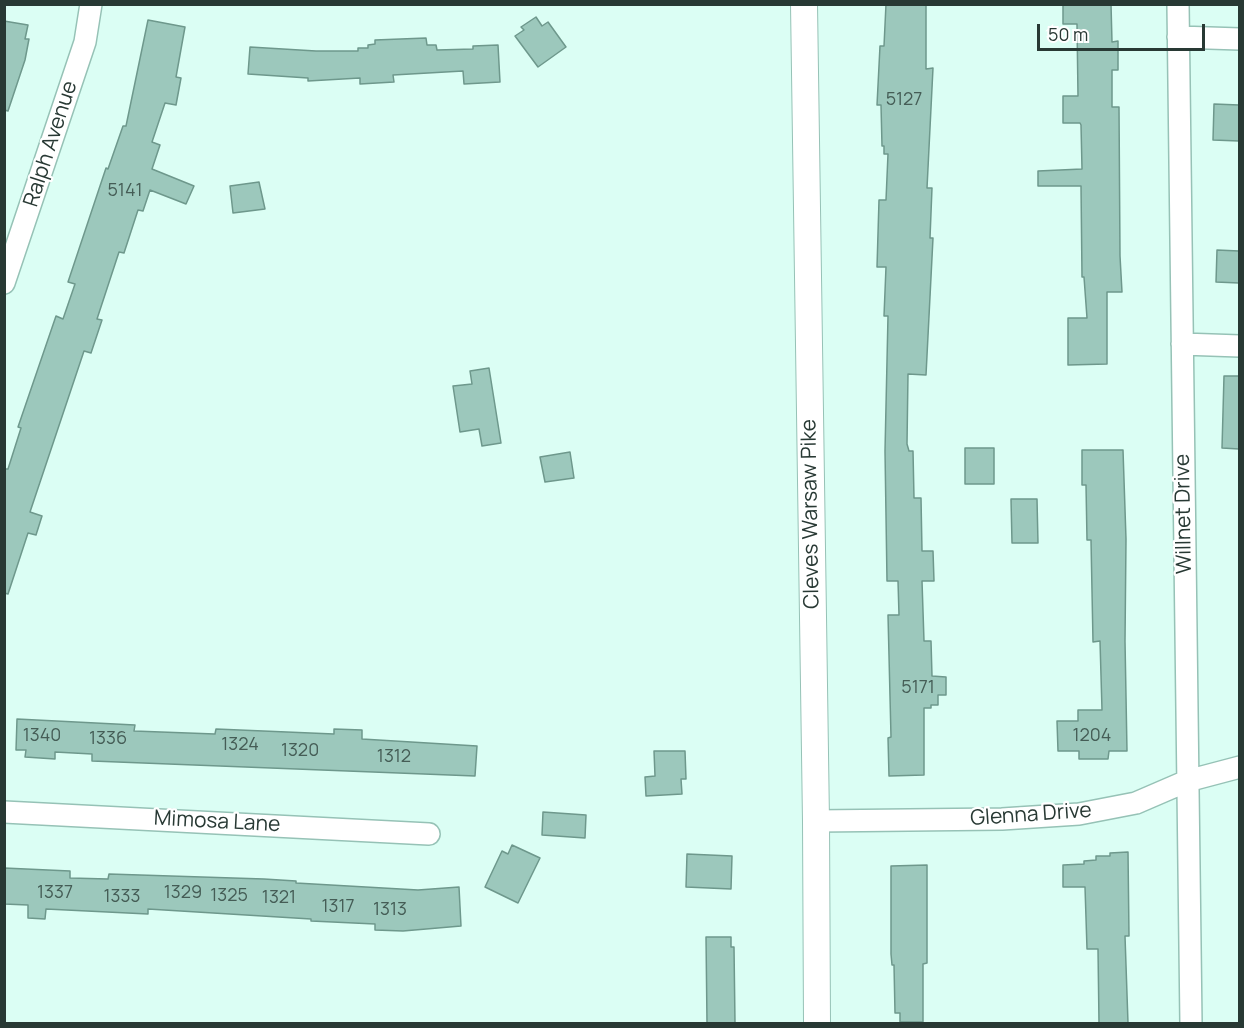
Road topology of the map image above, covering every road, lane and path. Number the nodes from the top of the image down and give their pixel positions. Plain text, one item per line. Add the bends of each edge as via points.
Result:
1 (91, 4) edge
2 (804, 4) edge
3 (1178, 4) edge
4 (1178, 37) junction
5 (1239, 39) edge
6 (4, 283) edge
7 (1182, 344) junction
8 (1239, 346) edge
9 (1239, 767) edge
10 (1187, 782) junction
11 (4, 812) edge
12 (816, 821) junction
13 (429, 834) dead end
14 (817, 1023) edge
15 (1191, 1023) edge

1 - 6 street, Ralph Avenue via 85,42
2 - 12 street, Cleves Warsaw Pike
3 - 4 street, Willnet Drive
4 - 5 street
4 - 7 street, Willnet Drive
7 - 8 street
7 - 10 street, Willnet Drive
9 - 10 street, Glenna Drive
10 - 12 street, Glenna Drive via 1136,803 1079,814
10 - 15 street, Willnet Drive
11 - 13 street, Mimosa Lane
12 - 14 street, Cleves Warsaw Pike

